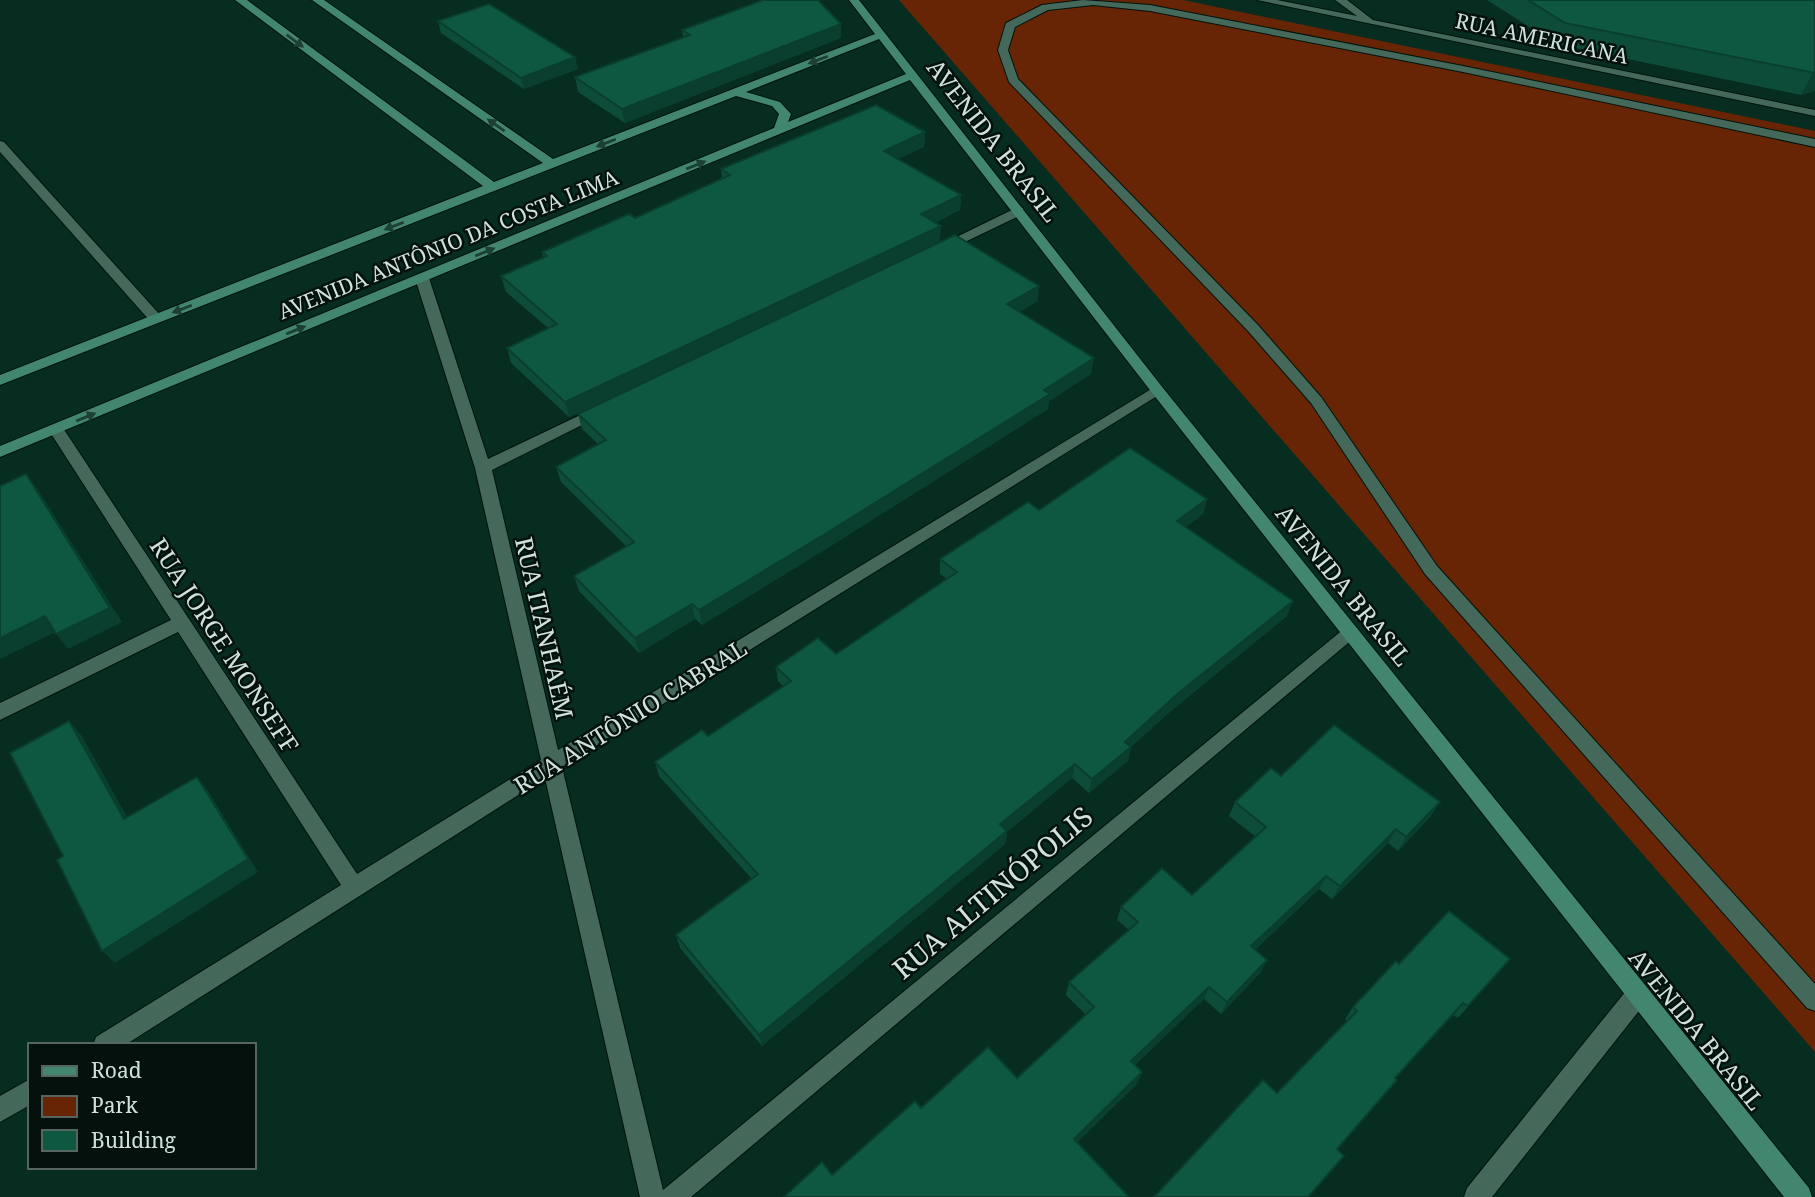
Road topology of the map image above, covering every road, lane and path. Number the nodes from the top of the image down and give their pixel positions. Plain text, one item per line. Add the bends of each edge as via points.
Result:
1 (240, 0) edge
2 (317, 0) edge
3 (854, 0) edge
4 (1262, 0) edge
5 (1340, 0) edge
6 (1373, 24) junction
7 (881, 35) junction
8 (913, 75) junction
9 (735, 92) junction
10 (1815, 113) edge
11 (780, 129) junction
12 (1815, 143) edge
13 (0, 145) edge
14 (552, 164) junction
15 (492, 187) junction
16 (1018, 211) junction
17 (931, 253) edge
18 (422, 278) junction
19 (156, 319) junction
20 (0, 380) edge
21 (1158, 391) junction
22 (620, 402) edge
23 (56, 429) junction
24 (0, 452) edge
25 (483, 468) junction
26 (180, 623) junction
27 (1351, 633) junction
28 (0, 712) edge
29 (551, 764) junction
30 (354, 887) junction
31 (1638, 994) junction
32 (1815, 1000) edge
33 (107, 1043) edge
34 (28, 1092) edge
35 (0, 1110) edge
36 (652, 1197) edge
37 (672, 1197) edge
38 (1476, 1197) edge
39 (1800, 1197) edge

1 -> 15 street
14 -> 2 street
3 - 7 street, AVENIDA BRASIL
4 - 6 street, RUA AMERICANA
5 - 6 street
6 - 10 street, RUA AMERICANA
7 - 8 street, AVENIDA BRASIL
7 -> 9 street, AVENIDA ANTÔNIO DA COSTA LIMA
8 - 11 street, AVENIDA ANTÔNIO DA COSTA LIMA
8 - 16 street, AVENIDA BRASIL
9 - 11 street via 776,104 785,114
9 -> 14 street, AVENIDA ANTÔNIO DA COSTA LIMA
18 -> 11 street, AVENIDA ANTÔNIO DA COSTA LIMA
12 - 32 street via 1150,8 1093,2 1046,6 1010,25 1003,50 1013,80 1253,328 1316,400 1431,570
13 - 19 street
14 - 15 street, AVENIDA ANTÔNIO DA COSTA LIMA
15 -> 19 street, AVENIDA ANTÔNIO DA COSTA LIMA
16 - 17 street
16 - 21 street, AVENIDA BRASIL
23 -> 18 street, AVENIDA ANTÔNIO DA COSTA LIMA
18 - 25 street, RUA ITANHAÉM
19 - 20 street, AVENIDA ANTÔNIO DA COSTA LIMA
21 - 27 street, AVENIDA BRASIL
21 - 29 street, RUA ANTÔNIO CABRAL
22 - 25 street
23 - 24 street, AVENIDA ANTÔNIO DA COSTA LIMA
23 - 26 street, RUA JORGE MONSEFF
25 - 29 street, RUA ITANHAÉM
26 - 28 street
26 - 30 street, RUA JORGE MONSEFF
27 - 31 street, AVENIDA BRASIL
27 - 37 street, RUA ALTINÓPOLIS
29 - 30 street, RUA ANTÔNIO CABRAL
29 - 36 street, RUA ITANHAÉM
30 - 33 street, RUA ANTÔNIO CABRAL
31 - 38 street
31 - 39 street, AVENIDA BRASIL
34 - 35 street

